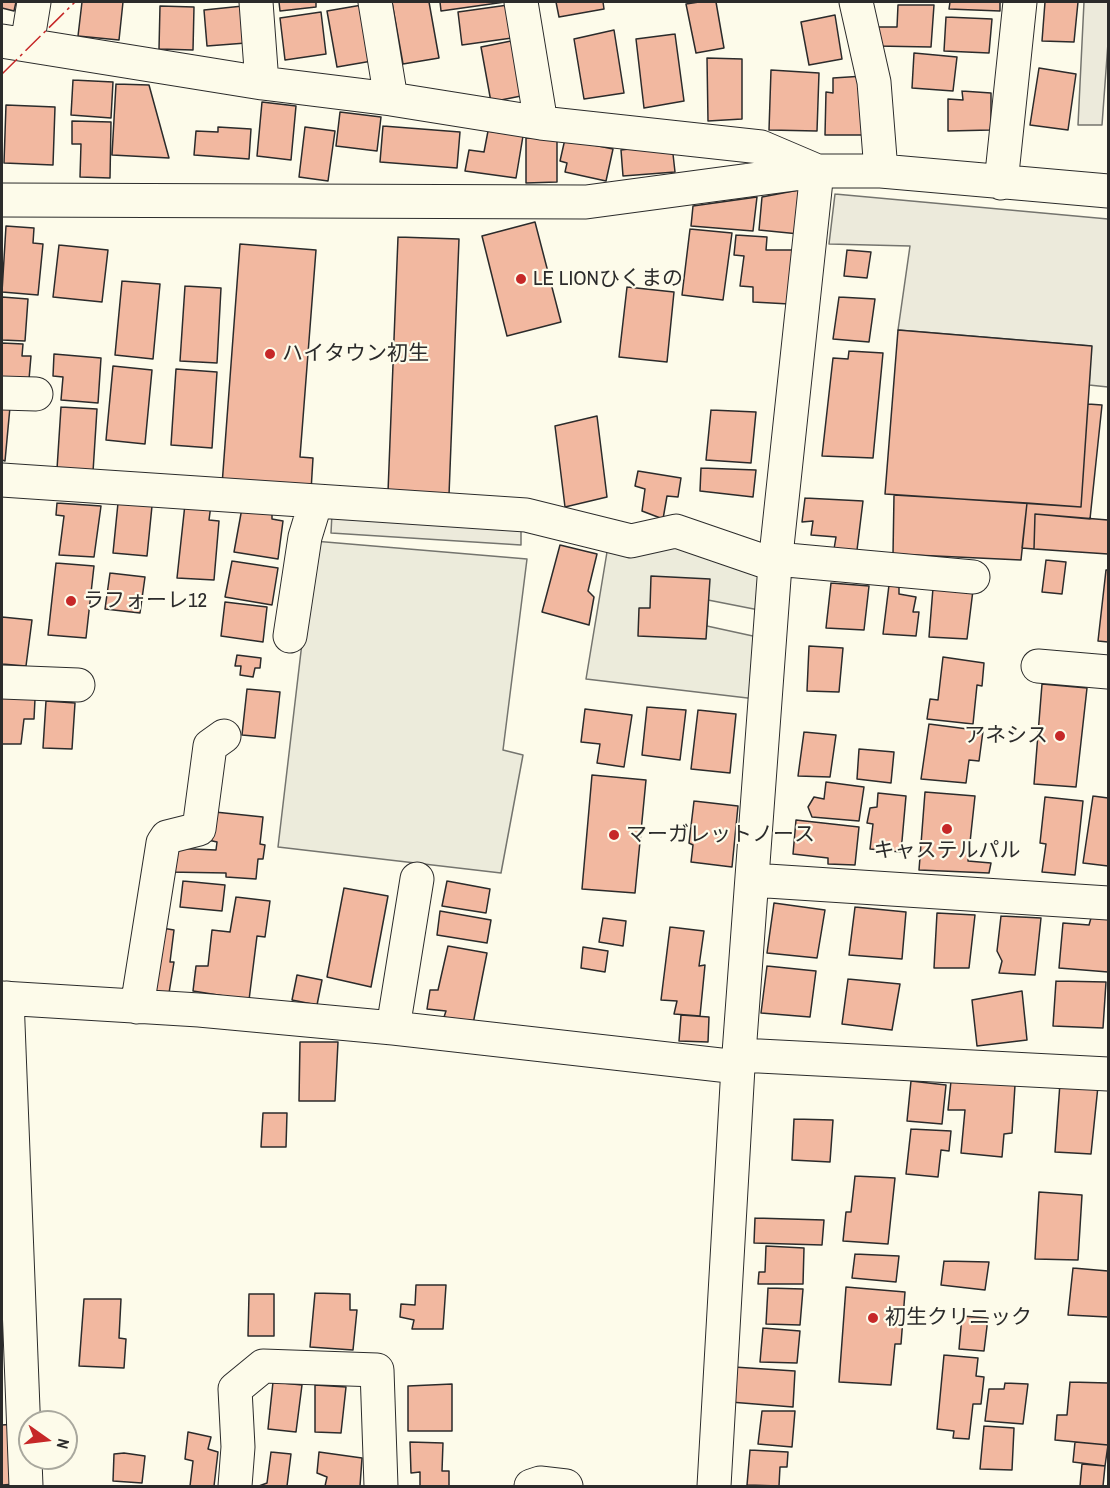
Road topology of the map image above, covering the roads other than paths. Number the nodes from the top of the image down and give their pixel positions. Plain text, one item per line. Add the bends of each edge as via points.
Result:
1 (34, 2) edge
2 (256, 2) edge
3 (375, 2) edge
4 (520, 2) edge
5 (856, 2) edge
6 (1020, 2) edge
7 (14, 43) edge
8 (262, 83) junction
9 (391, 99) junction
10 (541, 123) junction
11 (817, 171) junction
12 (881, 171) junction
13 (1001, 183) junction
14 (1108, 191) edge
15 (2, 200) edge
16 (2, 393) edge
17 (36, 394) dead end
18 (2, 480) edge
19 (316, 501) junction
20 (776, 562) junction
21 (973, 577) dead end
22 (290, 636) dead end
23 (1038, 666) dead end
24 (1108, 672) edge
25 (2, 682) edge
26 (78, 686) dead end
27 (224, 736) dead end
28 (417, 879) dead end
29 (752, 880) junction
30 (1108, 903) edge
31 (4, 998) edge
32 (137, 1007) junction
33 (393, 1028) junction
34 (739, 1061) junction
35 (1108, 1074) edge
36 (26, 1486) edge
37 (235, 1486) edge
38 (381, 1486) edge
39 (531, 1486) edge
40 (566, 1486) edge
41 (714, 1486) edge

1 - 7 street
2 - 8 street
3 - 9 street
4 - 10 street
5 - 12 street via 874,82
6 - 13 street
7 - 8 street
8 - 9 street
9 - 10 street
10 - 11 street via 761,147
11 - 12 street
11 - 15 street via 586,202
11 - 20 street
12 - 13 street
13 - 14 street
16 - 17 street
18 - 19 street
19 - 20 street via 526,515 631,541 676,531
19 - 22 street via 305,537
20 - 21 street
20 - 29 street
23 - 24 street
25 - 26 street
27 - 32 street via 210,747 199,829 167,837 163,843
28 - 33 street
29 - 30 street
29 - 34 street
31 - 32 street
31 - 36 street
32 - 33 street
33 - 34 street
34 - 35 street
34 - 41 street
37 - 38 street via 238,1447 234,1389 263,1366 377,1370
39 - 40 street

